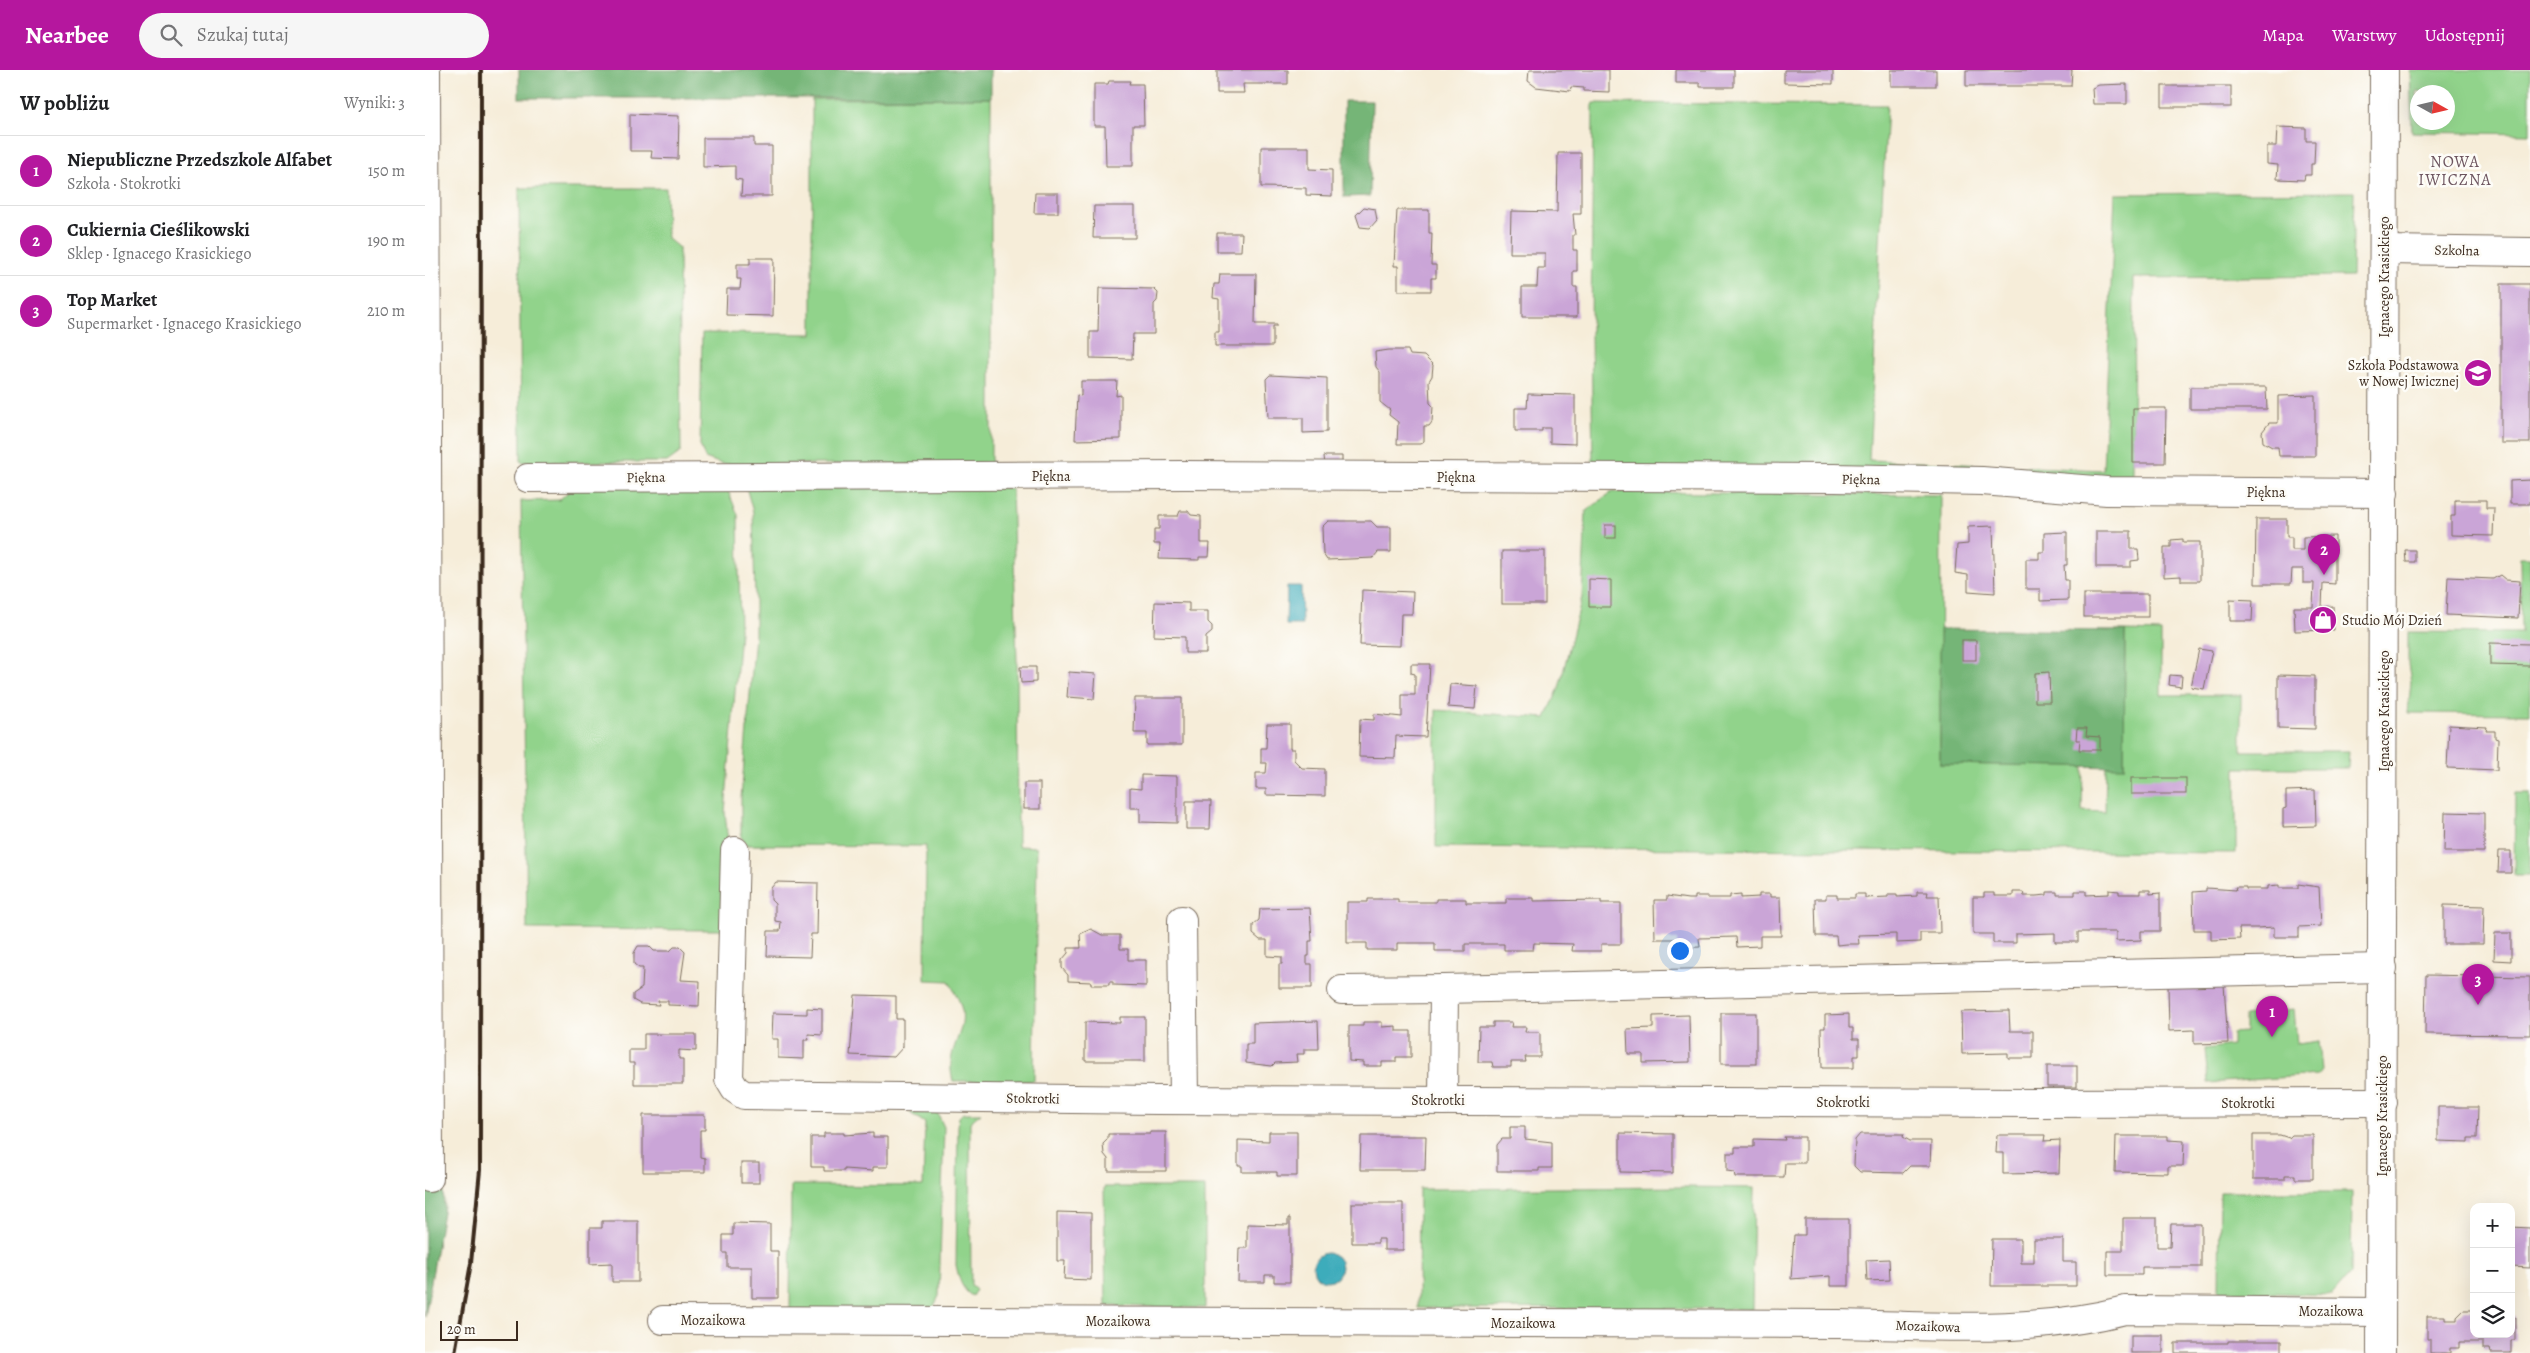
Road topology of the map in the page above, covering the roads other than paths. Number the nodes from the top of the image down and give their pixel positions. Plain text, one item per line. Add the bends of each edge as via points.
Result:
1 (426, 70) edge
2 (2384, 70) edge
3 (2384, 250) junction
4 (2530, 252) edge
5 (528, 478) dead end
6 (426, 485) edge
7 (2384, 493) junction
8 (735, 851) dead end
9 (1182, 920) dead end
10 (2383, 968) junction
11 (1342, 990) dead end
12 (1444, 990) junction
13 (1184, 1099) junction
14 (1443, 1100) junction
15 (2383, 1102) junction
16 (429, 1178) dead end
17 (2381, 1312) junction
18 (663, 1320) dead end
19 (2381, 1353) edge

1 - 6 street
2 - 3 street, Ignacego Krasickiego
3 - 4 street, Szkolna
3 - 7 street, Ignacego Krasickiego
5 - 7 street, Piękna via 1185,475 1834,478 1982,481 2107,491
6 - 16 street
7 - 10 street, Ignacego Krasickiego
8 - 13 street, Stokrotki via 729,1078 739,1092 752,1095
9 - 13 street
10 - 12 street
10 - 15 street, Ignacego Krasickiego
11 - 12 street
12 - 14 street
13 - 14 street, Stokrotki
14 - 15 street, Stokrotki
15 - 17 street, Ignacego Krasickiego
17 - 18 street, Mozaikowa via 2125,1310 2087,1320 1980,1328 1839,1324
17 - 19 street, Ignacego Krasickiego

